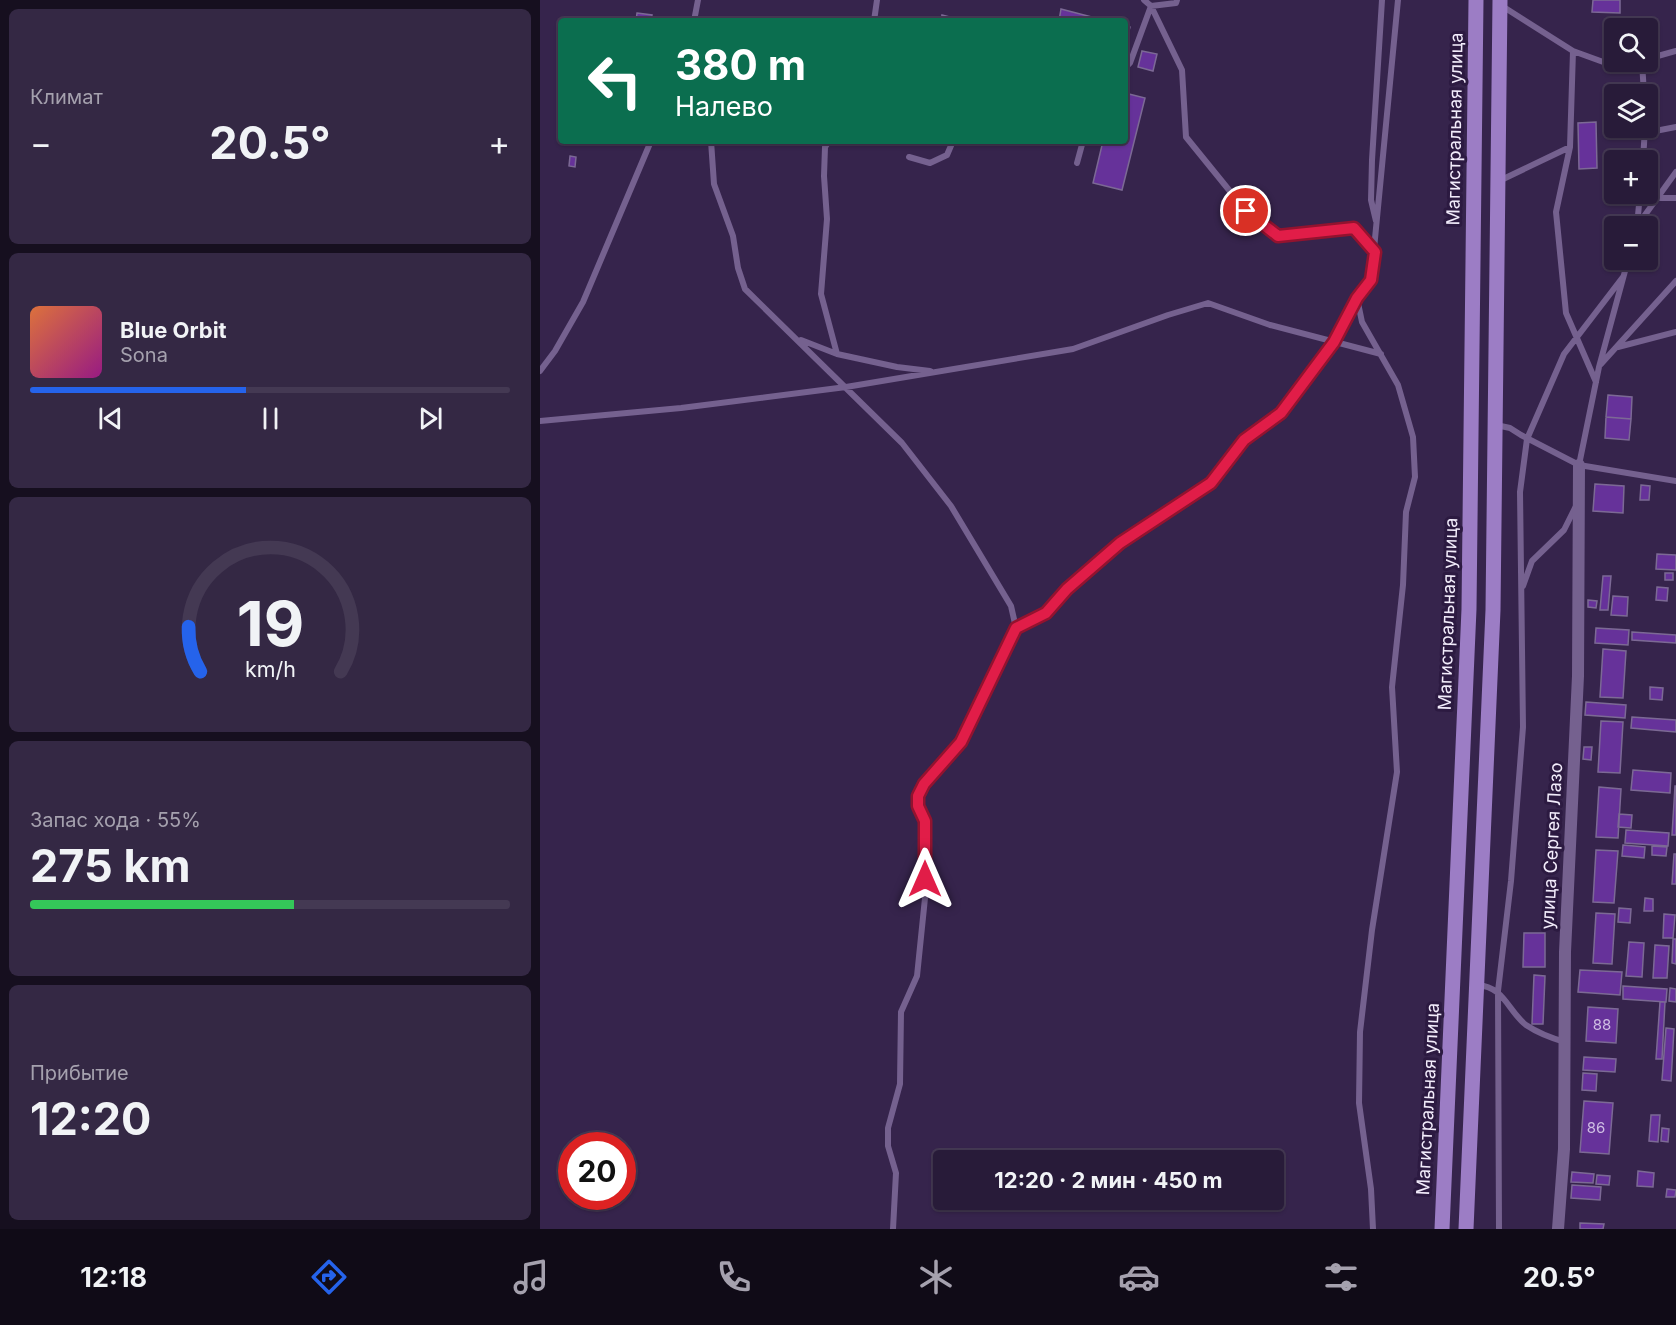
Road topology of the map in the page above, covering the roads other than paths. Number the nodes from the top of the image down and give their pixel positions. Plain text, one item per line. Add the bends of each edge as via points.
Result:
1 (698, 0) edge
2 (877, 0) edge
3 (1144, 0) edge
4 (1177, 0) edge
5 (1382, 0) edge
6 (1398, 0) edge
7 (1476, 0) edge
8 (1500, 2) edge
9 (1152, 3) edge
10 (696, 8) junction
11 (694, 18) edge
12 (698, 18) edge
13 (874, 18) edge
14 (1574, 51) junction
15 (1676, 51) edge
16 (1658, 56) edge
17 (1604, 63) edge
18 (1128, 65) edge
19 (1676, 127) edge
20 (1658, 129) edge
21 (650, 144) edge
22 (711, 144) edge
23 (827, 144) edge
24 (952, 144) edge
25 (1082, 144) edge
26 (1570, 147) junction
27 (909, 157) dead end
28 (1077, 163) dead end
29 (1676, 172) edge
30 (1498, 181) junction
31 (1658, 198) joint
32 (1676, 198) edge
33 (1377, 227) junction
34 (1375, 252) junction
35 (1625, 270) edge
36 (1623, 277) junction
37 (1675, 283) edge
38 (1357, 298) junction
39 (1676, 332) edge
40 (1577, 337) junction
41 (797, 339) junction
42 (1334, 342) junction
43 (1617, 347) junction
44 (837, 354) junction
45 (1381, 354) junction
46 (1599, 367) junction
47 (540, 371) edge
48 (938, 372) junction
49 (1596, 382) junction
50 (846, 387) junction
51 (540, 421) edge
52 (1495, 425) junction
53 (1527, 439) junction
54 (1579, 465) junction
55 (1676, 480) edge
56 (1579, 501) junction
57 (1520, 592) junction
58 (1016, 628) junction
59 (1477, 985) junction
60 (1498, 991) junction
61 (1565, 1041) junction
62 (893, 1229) edge
63 (1373, 1229) edge
64 (1442, 1229) edge
65 (1466, 1229) edge
66 (1499, 1229) edge
67 (1558, 1229) edge

1 - 10 lane
2 - 13 lane
3 - 9 lane
4 - 9 lane
5 - 33 lane via 1371,200
6 - 33 lane
7 - 64 main road, Магистральная улица via 1469,609
8 - 14 lane
8 - 30 main road
9 - 18 lane
9 - 34 lane via 1182,70 1186,137 1246,211 1278,236 1354,228
10 - 11 lane
10 - 12 lane
14 - 17 lane
14 - 26 lane
15 - 16 lane
19 - 20 lane
21 - 47 lane via 583,302
22 - 41 lane via 714,184 733,236 745,289
23 - 44 lane via 821,294
24 - 27 lane via 947,155 930,163
25 - 28 lane
26 - 30 lane
26 - 40 lane via 1556,212 1566,313
29 - 31 lane
30 - 52 main road
31 - 32 lane
33 - 34 lane
34 - 38 lane via 1371,280
35 - 36 lane
36 - 40 lane
36 - 46 lane
37 - 43 lane
38 - 42 lane
38 - 45 lane via 1362,322
39 - 43 lane
40 - 49 lane
40 - 53 lane via 1564,354
41 - 44 lane
41 - 50 lane
42 - 45 lane
42 - 48 lane via 1208,303 1073,350
42 - 58 lane via 1281,413 1244,440 1211,483 1120,543 1067,589 1046,613
43 - 46 lane
44 - 48 lane
45 - 63 lane via 1398,385 1413,437 1415,477 1406,512 1392,687 1397,772 1360,1032 1359,1103
46 - 49 lane
48 - 50 lane
49 - 54 lane
50 - 51 lane
50 - 58 lane via 902,443 951,506 1011,606
52 - 53 lane via 1510,428
52 - 59 main road via 1493,610
53 - 54 lane
53 - 57 lane via 1520,492
54 - 55 lane
54 - 56 street, улица Сергея Лазо
56 - 57 lane via 1564,530 1532,561
56 - 61 street, улица Сергея Лазо via 1578,676 1565,951
57 - 60 lane via 1523,727
58 - 62 lane via 961,742 918,796 925,821 925,898 917,976 902,1012 900,1084 888,1128 888,1146 896,1173
59 - 60 lane
59 - 65 main road
60 - 61 lane via 1525,1024
60 - 66 lane
61 - 67 street, улица Сергея Лазо via 1564,1149

